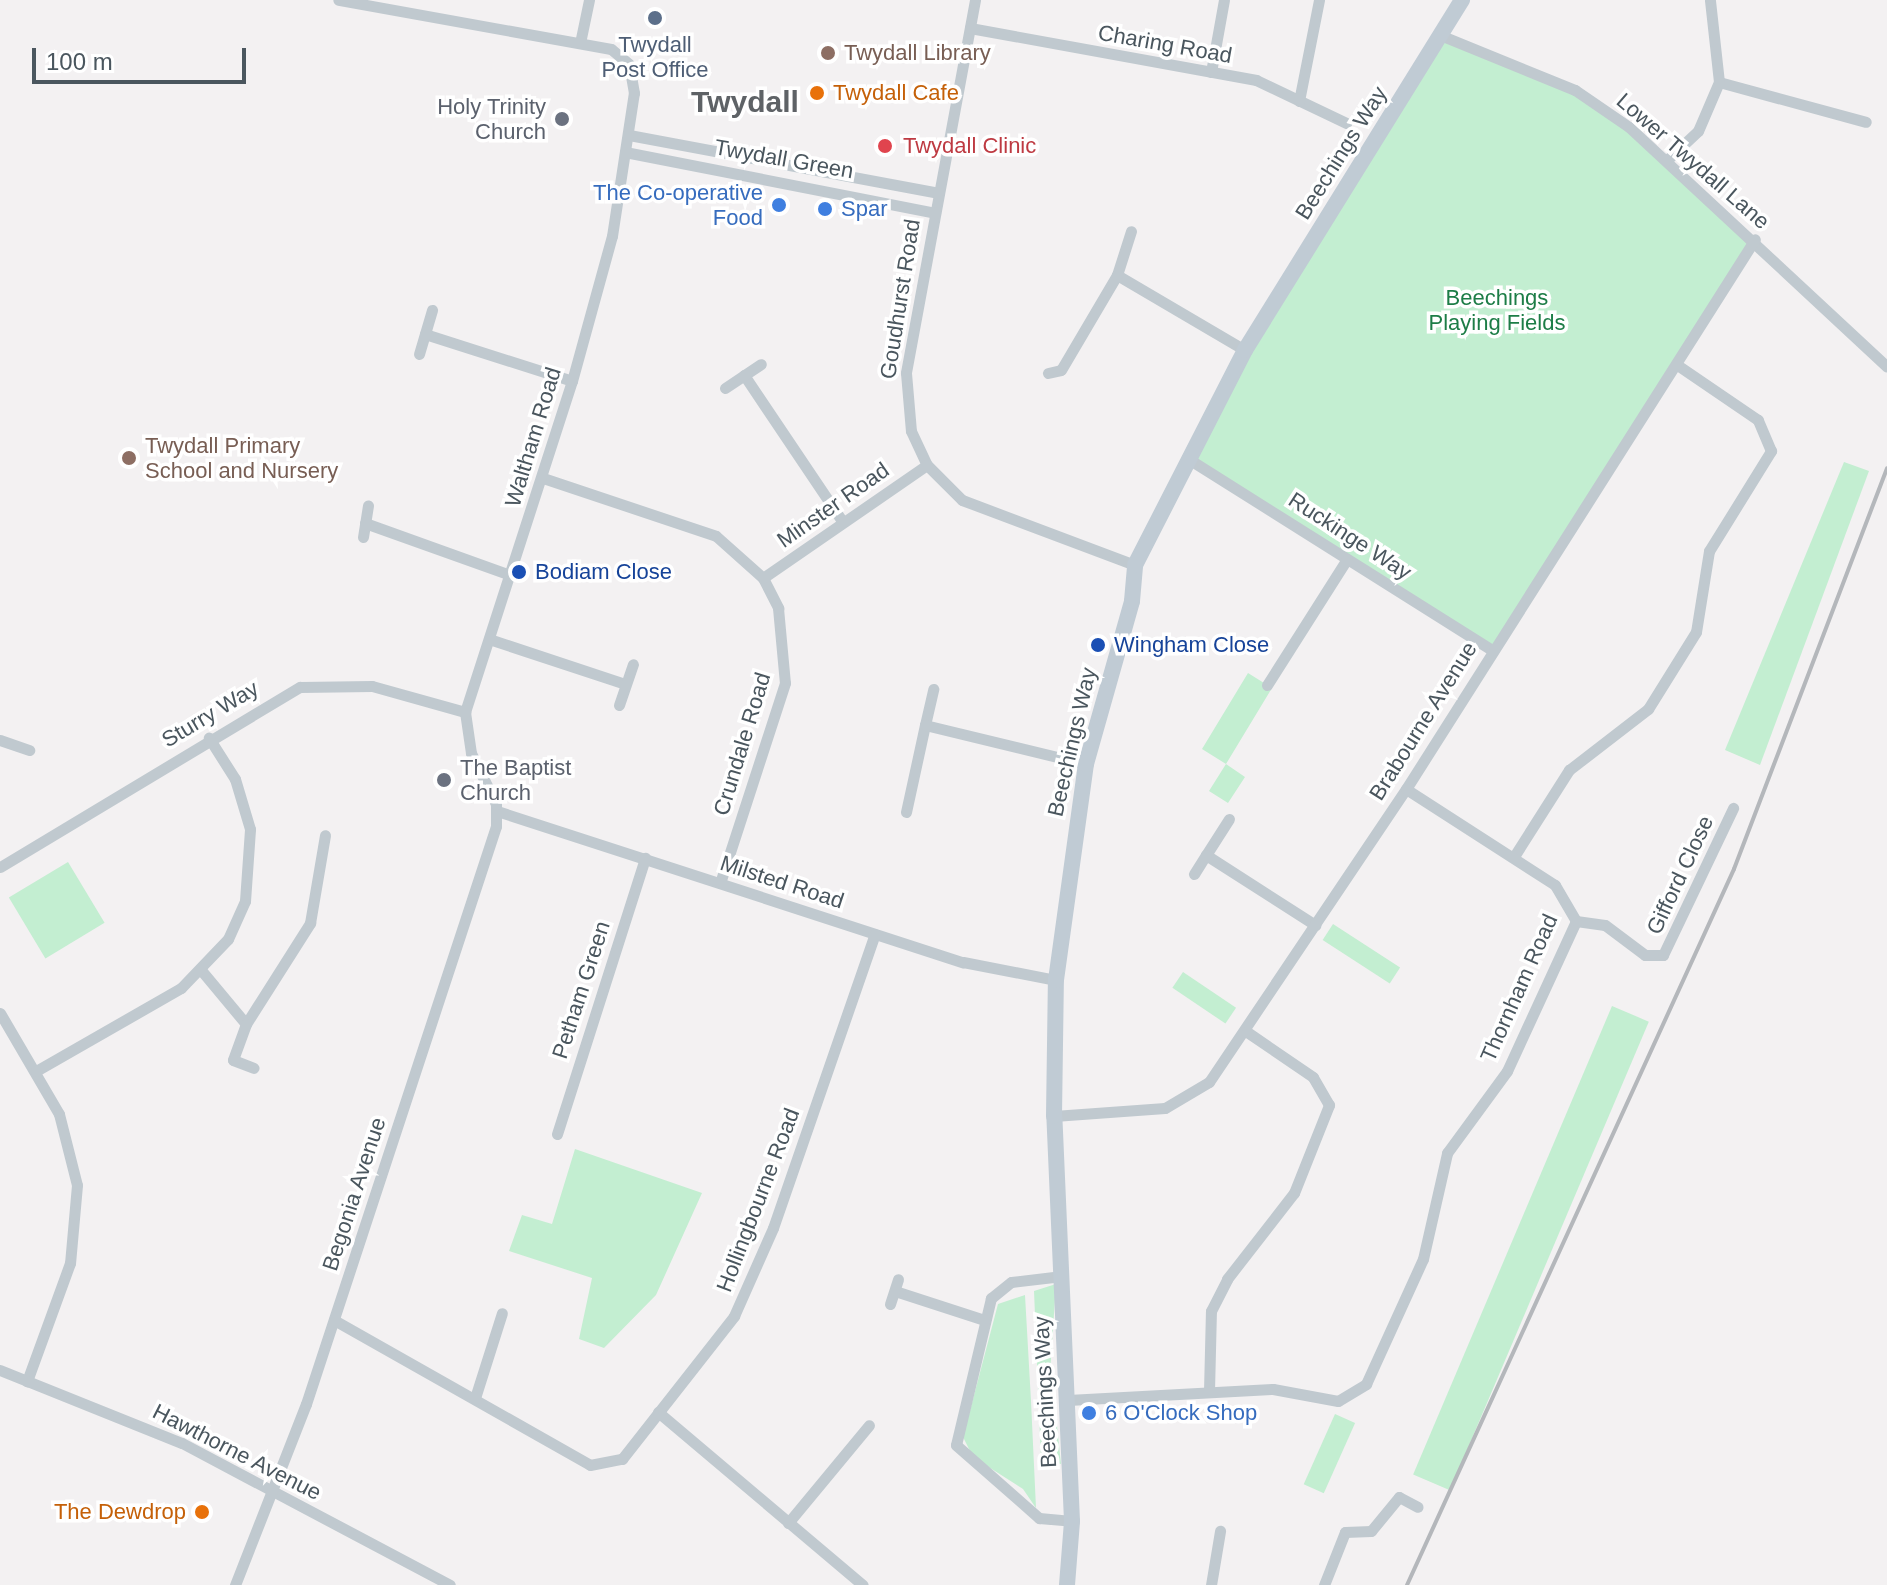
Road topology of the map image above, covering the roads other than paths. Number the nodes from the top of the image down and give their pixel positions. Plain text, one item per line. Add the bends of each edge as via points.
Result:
1 (338, 0) edge
2 (589, 0) edge
3 (975, 0) edge
4 (1224, 0) edge
5 (1319, 0) edge
6 (1462, 0) edge
7 (1710, 0) edge
8 (970, 28) junction
9 (1440, 35) junction
10 (580, 43) junction
11 (1211, 72) junction
12 (1719, 82) junction
13 (1299, 101) junction
14 (1866, 122) dead end
15 (1346, 123) dead end
16 (629, 135) junction
17 (625, 152) junction
18 (1667, 160) junction
19 (938, 193) junction
20 (935, 213) junction
21 (1131, 231) dead end
22 (1755, 239) junction
23 (1117, 275) junction
24 (432, 310) dead end
25 (425, 334) junction
26 (1245, 350) junction
27 (419, 354) dead end
28 (761, 364) dead end
29 (1676, 364) junction
30 (1887, 367) edge
31 (1048, 373) dead end
32 (744, 375) junction
33 (572, 381) junction
34 (725, 388) dead end
35 (1187, 458) junction
36 (927, 465) junction
37 (543, 478) junction
38 (368, 505) dead end
39 (842, 521) junction
40 (365, 523) junction
41 (363, 537) dead end
42 (1347, 559) junction
43 (1135, 565) junction
44 (510, 575) junction
45 (763, 578) junction
46 (489, 639) junction
47 (1490, 649) junction
48 (633, 664) dead end
49 (625, 684) junction
50 (1267, 685) dead end
51 (933, 689) dead end
52 (619, 705) dead end
53 (465, 712) junction
54 (925, 725) junction
55 (209, 738) junction
56 (0, 740) edge
57 (29, 750) dead end
58 (1086, 764) junction
59 (1406, 789) junction
60 (1733, 808) dead end
61 (497, 811) junction
62 (906, 812) dead end
63 (1229, 819) dead end
64 (325, 835) dead end
65 (1206, 855) junction
66 (1515, 855) junction
67 (645, 858) junction
68 (0, 867) edge
69 (1194, 874) dead end
70 (720, 883) junction
71 (1576, 921) junction
72 (1315, 925) junction
73 (875, 934) junction
74 (201, 970) junction
75 (1056, 980) junction
76 (0, 1014) edge
77 (246, 1024) junction
78 (1247, 1032) junction
79 (254, 1068) dead end
80 (36, 1071) junction
81 (1054, 1116) junction
82 (557, 1134) dead end
83 (1062, 1276) junction
84 (890, 1304) dead end
85 (502, 1313) dead end
86 (334, 1320) junction
87 (984, 1320) junction
88 (0, 1370) edge
89 (27, 1381) junction
90 (1209, 1391) junction
91 (475, 1398) junction
92 (1068, 1400) junction
93 (658, 1412) junction
94 (869, 1425) dead end
95 (270, 1490) junction
96 (1418, 1507) dead end
97 (1072, 1521) junction
98 (788, 1523) junction
99 (1220, 1531) dead end
100 (235, 1585) edge
101 (450, 1585) edge
102 (863, 1585) edge
103 (1067, 1585) edge
104 (1211, 1585) edge
105 (1324, 1585) edge

1 - 10 street
2 - 10 street
3 - 8 street, Goudhurst Road
4 - 11 street
5 - 13 street
6 - 9 street, Beechings Way
7 - 12 street
8 - 11 street, Charing Road
8 - 19 street, Goudhurst Road
9 - 18 street, Lower Twydall Lane via 1575,90
9 - 26 street, Beechings Way
10 - 16 street, Waltham Road via 611,49 629,64
11 - 13 street, Charing Road via 1256,80
12 - 14 street
12 - 18 street via 1698,131
13 - 15 street, Charing Road
16 - 17 street, Waltham Road
16 - 19 street, Twydall Green
17 - 20 street, Twydall Green
17 - 33 street, Waltham Road via 612,236
18 - 22 street, Lower Twydall Lane
19 - 20 street, Goudhurst Road
20 - 36 street, Goudhurst Road via 905,387 911,431
21 - 23 street
22 - 29 street, Brabourne Avenue
22 - 30 street, Lower Twydall Lane
23 - 26 street
23 - 31 street via 1061,370
24 - 25 street
25 - 27 street
25 - 33 street
26 - 35 street, Beechings Way
28 - 32 street
29 - 47 street, Brabourne Avenue
29 - 66 street via 1758,420 1771,451 1709,551 1696,632 1648,709 1569,770
32 - 34 street
32 - 39 street
33 - 37 street, Waltham Road
35 - 42 street, Ruckinge Way
35 - 43 street, Beechings Way
36 - 39 street, Minster Road
36 - 43 street, Goudhurst Road via 971,505
37 - 44 street, Waltham Road
37 - 45 street, Crundale Road via 716,536
38 - 40 street
39 - 45 street, Minster Road
40 - 41 street
40 - 44 street
42 - 47 street, Ruckinge Way
42 - 50 street
43 - 58 street, Beechings Way via 1132,601
44 - 46 street, Waltham Road
45 - 70 street, Crundale Road via 787,645 785,683
46 - 49 street
46 - 53 street, Waltham Road
47 - 59 street, Brabourne Avenue
48 - 49 street
49 - 52 street
51 - 54 street
53 - 55 street, Sturry Way via 372,686 326,683 271,699
53 - 61 street, Waltham Road via 468,744
54 - 58 street
54 - 62 street
55 - 68 street, Sturry Way
55 - 74 street via 245,805 251,864 228,939
56 - 57 street
58 - 75 street, Beechings Way
59 - 66 street, Thornham Road
59 - 72 street, Brabourne Avenue
60 - 71 street, Gifford Close via 1663,955 1637,952 1605,925
61 - 67 street, Milsted Road
61 - 86 street, Begonia Avenue
63 - 65 street
64 - 77 street via 310,923
65 - 69 street
65 - 72 street
66 - 71 street, Thornham Road via 1555,885
67 - 70 street, Milsted Road
67 - 82 street, Petham Green
70 - 73 street, Milsted Road
71 - 90 street, Thornham Road via 1507,1071 1447,1153 1423,1259 1362,1391 1334,1401 1296,1391
72 - 78 street, Brabourne Avenue
73 - 75 street, Milsted Road via 991,970
73 - 93 street, Hollingbourne Road via 773,1228 734,1316
74 - 77 street
74 - 80 street
75 - 81 street, Beechings Way
76 - 80 street
77 - 79 street via 233,1060
78 - 81 street, Brabourne Avenue via 1184,1100 1143,1112
78 - 90 street via 1313,1077 1329,1105 1294,1193 1227,1279 1211,1311
80 - 89 street via 68,1139 78,1211 70,1263
81 - 83 street, Beechings Way
83 - 87 street via 998,1288
83 - 92 street, Beechings Way
84 - 87 street via 896,1285
85 - 91 street
86 - 91 street, Hollingbourne Road
86 - 95 street, Begonia Avenue
87 - 97 street via 956,1445 1039,1518
88 - 89 street, Hawthorne Avenue
89 - 95 street, Hawthorne Avenue via 176,1440
90 - 92 street, Thornham Road
91 - 93 street, Hollingbourne Road via 597,1467 622,1459
92 - 97 street, Beechings Way
93 - 98 street
94 - 98 street
95 - 100 street, Begonia Avenue
95 - 101 street, Hawthorne Avenue
96 - 105 street via 1399,1497 1371,1531 1345,1532
97 - 103 street, Beechings Way
98 - 102 street
99 - 104 street

